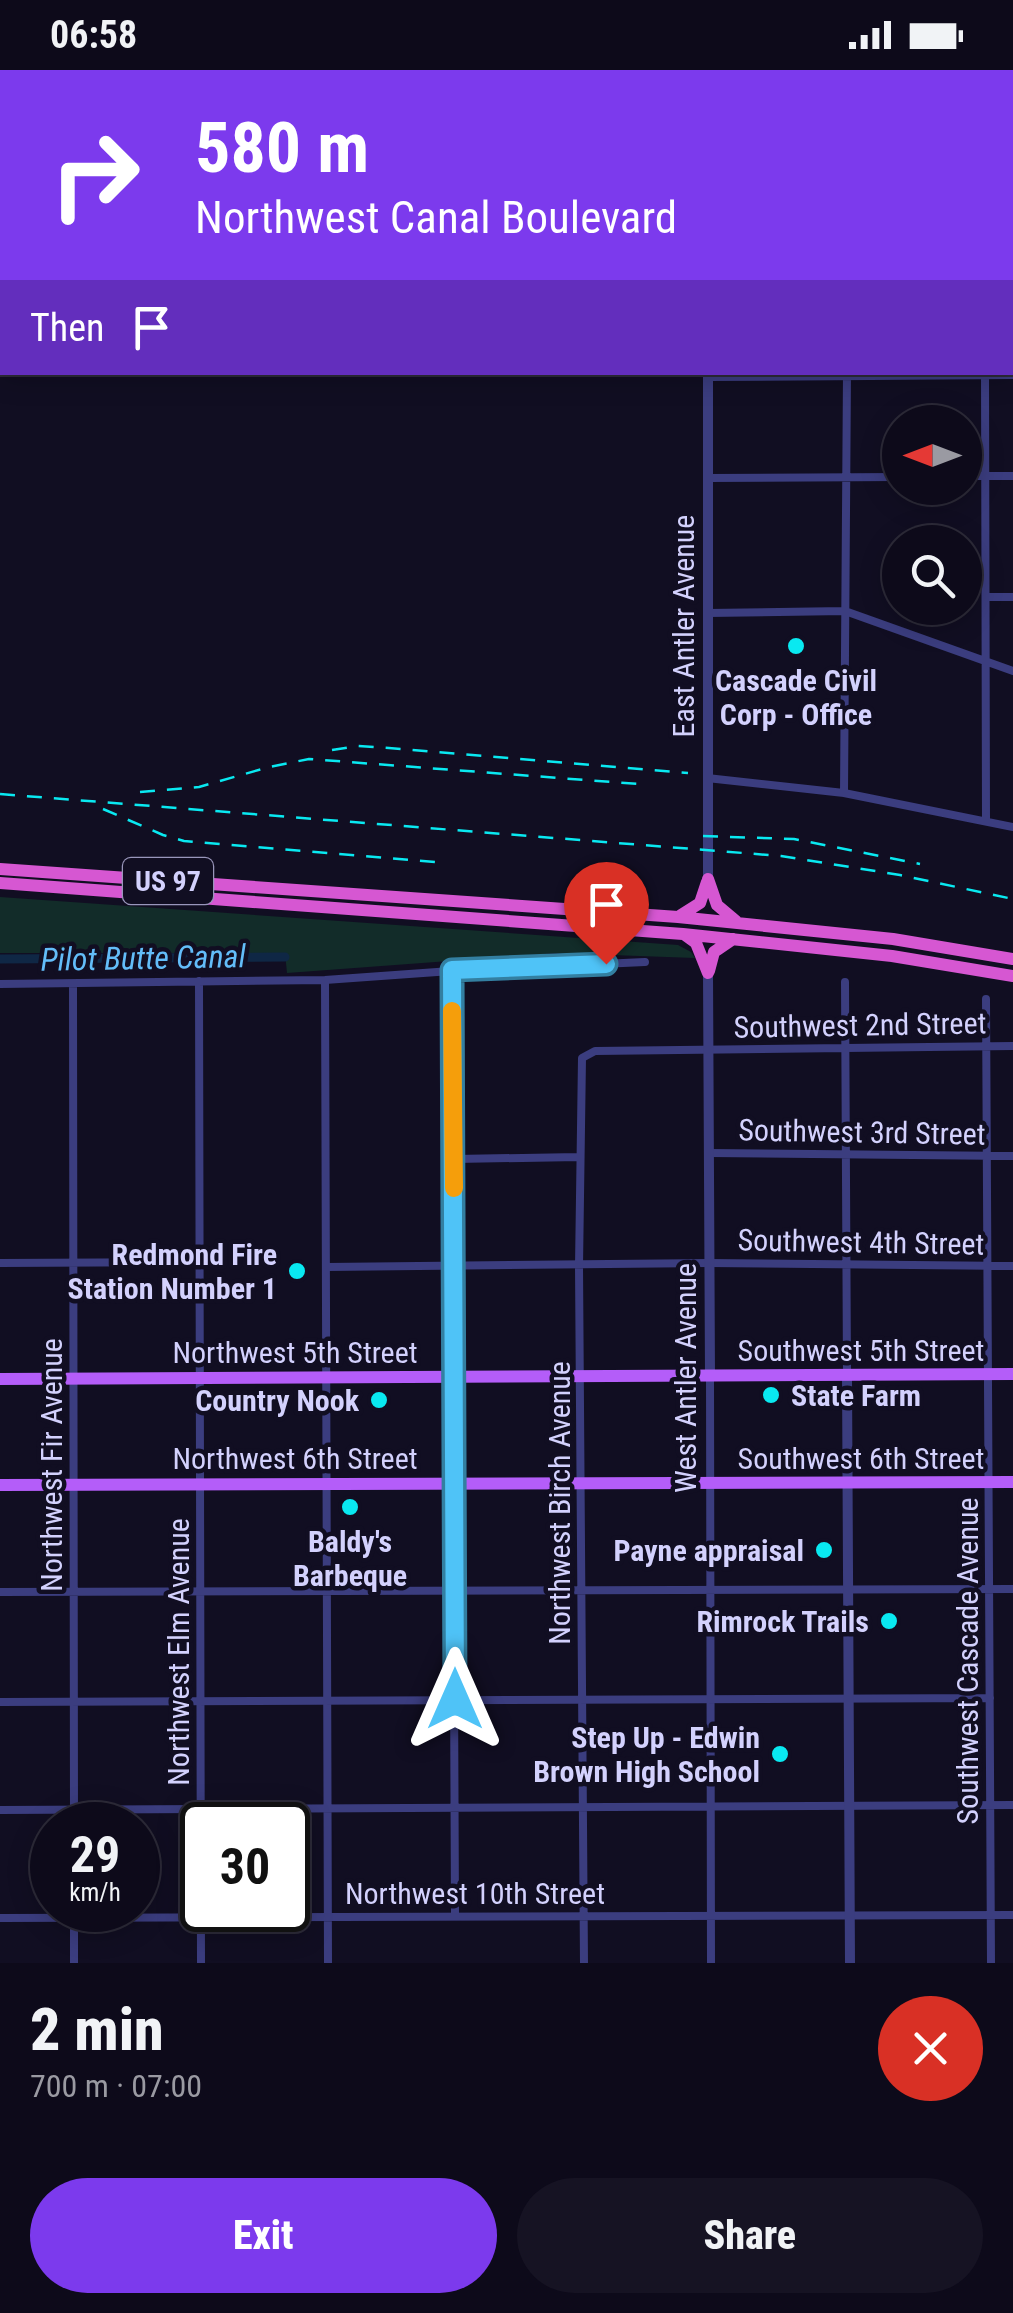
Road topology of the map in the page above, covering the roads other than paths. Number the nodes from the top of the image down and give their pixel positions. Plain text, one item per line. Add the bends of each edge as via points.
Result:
1 (708, 375) edge
2 (846, 375) edge
3 (985, 375) edge
4 (882, 476) edge
5 (982, 476) edge
6 (987, 476) junction
7 (1013, 476) edge
8 (848, 477) junction
9 (708, 478) junction
10 (987, 597) junction
11 (1013, 597) edge
12 (846, 611) junction
13 (708, 613) junction
14 (986, 662) junction
15 (1013, 672) edge
16 (707, 778) junction
17 (844, 793) junction
18 (986, 820) junction
19 (1013, 827) edge
20 (0, 869) edge
21 (708, 879) junction
22 (0, 883) edge
23 (678, 916) junction
24 (738, 922) junction
25 (683, 934) junction
26 (733, 939) junction
27 (1013, 959) edge
28 (645, 962) dead end
29 (452, 970) junction
30 (708, 974) junction
31 (1013, 976) edge
32 (325, 980) junction
33 (199, 981) junction
34 (845, 982) dead end
35 (0, 984) edge
36 (73, 984) junction
37 (986, 999) dead end
38 (986, 1045) junction
39 (1013, 1046) edge
40 (708, 1050) junction
41 (846, 1050) junction
42 (594, 1051) joint
43 (710, 1153) junction
44 (580, 1156) junction
45 (846, 1156) junction
46 (987, 1156) junction
47 (1013, 1156) edge
48 (454, 1159) junction
49 (74, 1262) junction
50 (200, 1262) junction
51 (0, 1263) edge
52 (710, 1263) junction
53 (454, 1266) junction
54 (578, 1266) junction
55 (847, 1266) junction
56 (988, 1266) junction
57 (1013, 1266) edge
58 (327, 1267) junction
59 (847, 1374) junction
60 (988, 1374) junction
61 (1013, 1374) edge
62 (582, 1376) junction
63 (710, 1376) junction
64 (200, 1377) junction
65 (327, 1377) junction
66 (453, 1378) junction
67 (0, 1379) edge
68 (74, 1379) junction
69 (455, 1481) junction
70 (582, 1482) junction
71 (988, 1482) junction
72 (1013, 1482) edge
73 (200, 1483) junction
74 (328, 1483) junction
75 (847, 1483) junction
76 (0, 1484) edge
77 (710, 1484) junction
78 (74, 1485) junction
79 (989, 1589) junction
80 (1013, 1589) edge
81 (710, 1590) junction
82 (849, 1590) junction
83 (454, 1591) junction
84 (582, 1591) junction
85 (0, 1592) edge
86 (74, 1592) junction
87 (200, 1592) junction
88 (328, 1592) junction
89 (582, 1698) junction
90 (710, 1698) junction
91 (990, 1698) junction
92 (455, 1699) junction
93 (849, 1699) junction
94 (327, 1700) junction
95 (0, 1702) edge
96 (74, 1702) junction
97 (200, 1702) junction
98 (74, 1802) edge
99 (200, 1802) edge
100 (849, 1806) junction
101 (990, 1806) junction
102 (1013, 1806) edge
103 (710, 1807) junction
104 (310, 1808) edge
105 (329, 1808) junction
106 (454, 1808) junction
107 (582, 1808) junction
108 (0, 1810) edge
109 (30, 1810) edge
110 (850, 1914) junction
111 (1013, 1914) edge
112 (584, 1915) junction
113 (710, 1915) junction
114 (991, 1915) junction
115 (30, 1916) edge
116 (310, 1916) edge
117 (328, 1916) junction
118 (454, 1916) junction
119 (0, 1918) edge
120 (74, 1932) edge
121 (201, 1932) edge
122 (74, 1963) edge
123 (201, 1963) edge
124 (328, 1963) edge
125 (584, 1963) edge
126 (711, 1963) edge
127 (850, 1963) edge
128 (991, 1963) edge

1 - 9 street, East Antler Avenue
2 - 8 street
3 - 6 street
4 - 8 street
5 - 6 street
6 - 7 street
6 - 10 street
8 - 9 street
8 - 12 street
9 - 13 street, East Antler Avenue
10 - 11 street
10 - 14 street
12 - 13 street
12 - 14 street
12 - 17 street
13 - 16 street, East Antler Avenue
14 - 15 street
14 - 18 street
16 - 17 street
16 - 21 street, East Antler Avenue
17 - 18 street
18 - 19 street
20 - 23 highway, US 97
21 - 23 highway via 700,903
21 - 24 highway via 718,905
22 - 25 highway, US 97
23 - 24 highway, US 97
24 - 27 highway, US 97
25 - 26 highway, US 97
25 - 30 highway via 696,943
26 - 30 highway via 714,952
26 - 31 highway, US 97
28 - 29 street
29 - 32 street
29 - 48 street
30 - 40 street, West Antler Avenue
32 - 33 street
32 - 58 street
33 - 36 street
33 - 50 street, Northwest Elm Avenue
34 - 41 street
35 - 36 street
36 - 49 street, Northwest Fir Avenue
37 - 38 street, Southwest Cascade Avenue
38 - 39 street, Southwest 2nd Street
38 - 41 street, Southwest 2nd Street
38 - 46 street, Southwest Cascade Avenue
40 - 41 street, Southwest 2nd Street
40 - 42 street, Southwest 2nd Street
40 - 43 street, West Antler Avenue
41 - 45 street
42 - 44 street, Northwest Birch Avenue via 582,1058
43 - 45 street, Southwest 3rd Street
43 - 52 street, West Antler Avenue
44 - 48 street
44 - 54 street, Northwest Birch Avenue
45 - 46 street, Southwest 3rd Street
45 - 55 street
46 - 47 street, Southwest 3rd Street
46 - 56 street, Southwest Cascade Avenue
48 - 53 street
49 - 50 street
49 - 51 street
49 - 68 street, Northwest Fir Avenue
50 - 64 street, Northwest Elm Avenue
52 - 54 street, Southwest 4th Street
52 - 55 street, Southwest 4th Street
52 - 63 street, West Antler Avenue
53 - 54 street, Southwest 4th Street
53 - 58 street, Southwest 4th Street
53 - 66 street
54 - 62 street, Northwest Birch Avenue
55 - 56 street, Southwest 4th Street
55 - 59 street
56 - 57 street, Southwest 4th Street
56 - 60 street, Southwest Cascade Avenue
58 - 65 street
59 - 60 main road, Southwest 5th Street
59 - 63 main road, Southwest 5th Street
59 - 75 street
60 - 61 main road, Southwest 5th Street
60 - 71 street, Southwest Cascade Avenue
62 - 63 main road, Northwest 5th Street
62 - 66 main road, Northwest 5th Street
62 - 70 street, Northwest Birch Avenue
63 - 77 street, West Antler Avenue
64 - 65 main road, Northwest 5th Street
64 - 68 main road, Northwest 5th Street
64 - 73 street, Northwest Elm Avenue
65 - 66 main road, Northwest 5th Street
65 - 74 street
66 - 69 street
67 - 68 main road, Northwest 5th Street
68 - 78 street, Northwest Fir Avenue
69 - 70 main road, Northwest 6th Street
69 - 74 main road, Northwest 6th Street
69 - 83 street
70 - 77 main road, Northwest 6th Street
70 - 84 street, Northwest Birch Avenue
71 - 72 main road, Southwest 6th Street
71 - 75 main road, Southwest 6th Street
71 - 79 street, Southwest Cascade Avenue
73 - 74 main road, Northwest 6th Street
73 - 78 main road, Northwest 6th Street
73 - 87 street, Northwest Elm Avenue
74 - 88 street
75 - 77 main road, Southwest 6th Street
75 - 82 street
76 - 78 main road, Northwest 6th Street
77 - 81 street, West Antler Avenue
78 - 86 street, Northwest Fir Avenue
79 - 80 street
79 - 82 street
79 - 91 street, Southwest Cascade Avenue
81 - 82 street
81 - 84 street
81 - 90 street, West Antler Avenue
82 - 93 street
83 - 84 street
83 - 88 street
83 - 92 street
84 - 89 street, Northwest Birch Avenue
85 - 86 street
86 - 87 street
86 - 96 street, Northwest Fir Avenue
87 - 88 street
87 - 97 street, Northwest Elm Avenue
88 - 94 street
89 - 90 street
89 - 92 street
89 - 107 street, Northwest Birch Avenue
90 - 93 street
90 - 103 street, West Antler Avenue
91 - 93 street
91 - 101 street, Southwest Cascade Avenue
92 - 94 street
92 - 106 street
93 - 100 street
94 - 97 street
94 - 105 street
95 - 96 street
96 - 97 street
96 - 98 street, Northwest Fir Avenue
97 - 99 street, Northwest Elm Avenue
100 - 101 street
100 - 103 street
100 - 110 street
101 - 102 street
101 - 114 street, Southwest Cascade Avenue
103 - 107 street
103 - 113 street, West Antler Avenue
104 - 105 street
105 - 106 street
105 - 117 street
106 - 107 street
106 - 118 street
107 - 112 street, Northwest Birch Avenue
108 - 109 street
110 - 113 street, Northwest 10th Street
110 - 114 street, Northwest 10th Street
110 - 127 street
111 - 114 street, Northwest 10th Street
112 - 113 street, Northwest 10th Street
112 - 118 street, Northwest 10th Street
112 - 125 street, Northwest Birch Avenue
113 - 126 street, West Antler Avenue
114 - 128 street, Southwest Cascade Avenue
115 - 119 street, Northwest 10th Street
116 - 117 street, Northwest 10th Street
117 - 118 street, Northwest 10th Street
117 - 124 street
120 - 122 street
121 - 123 street, Northwest Elm Avenue

